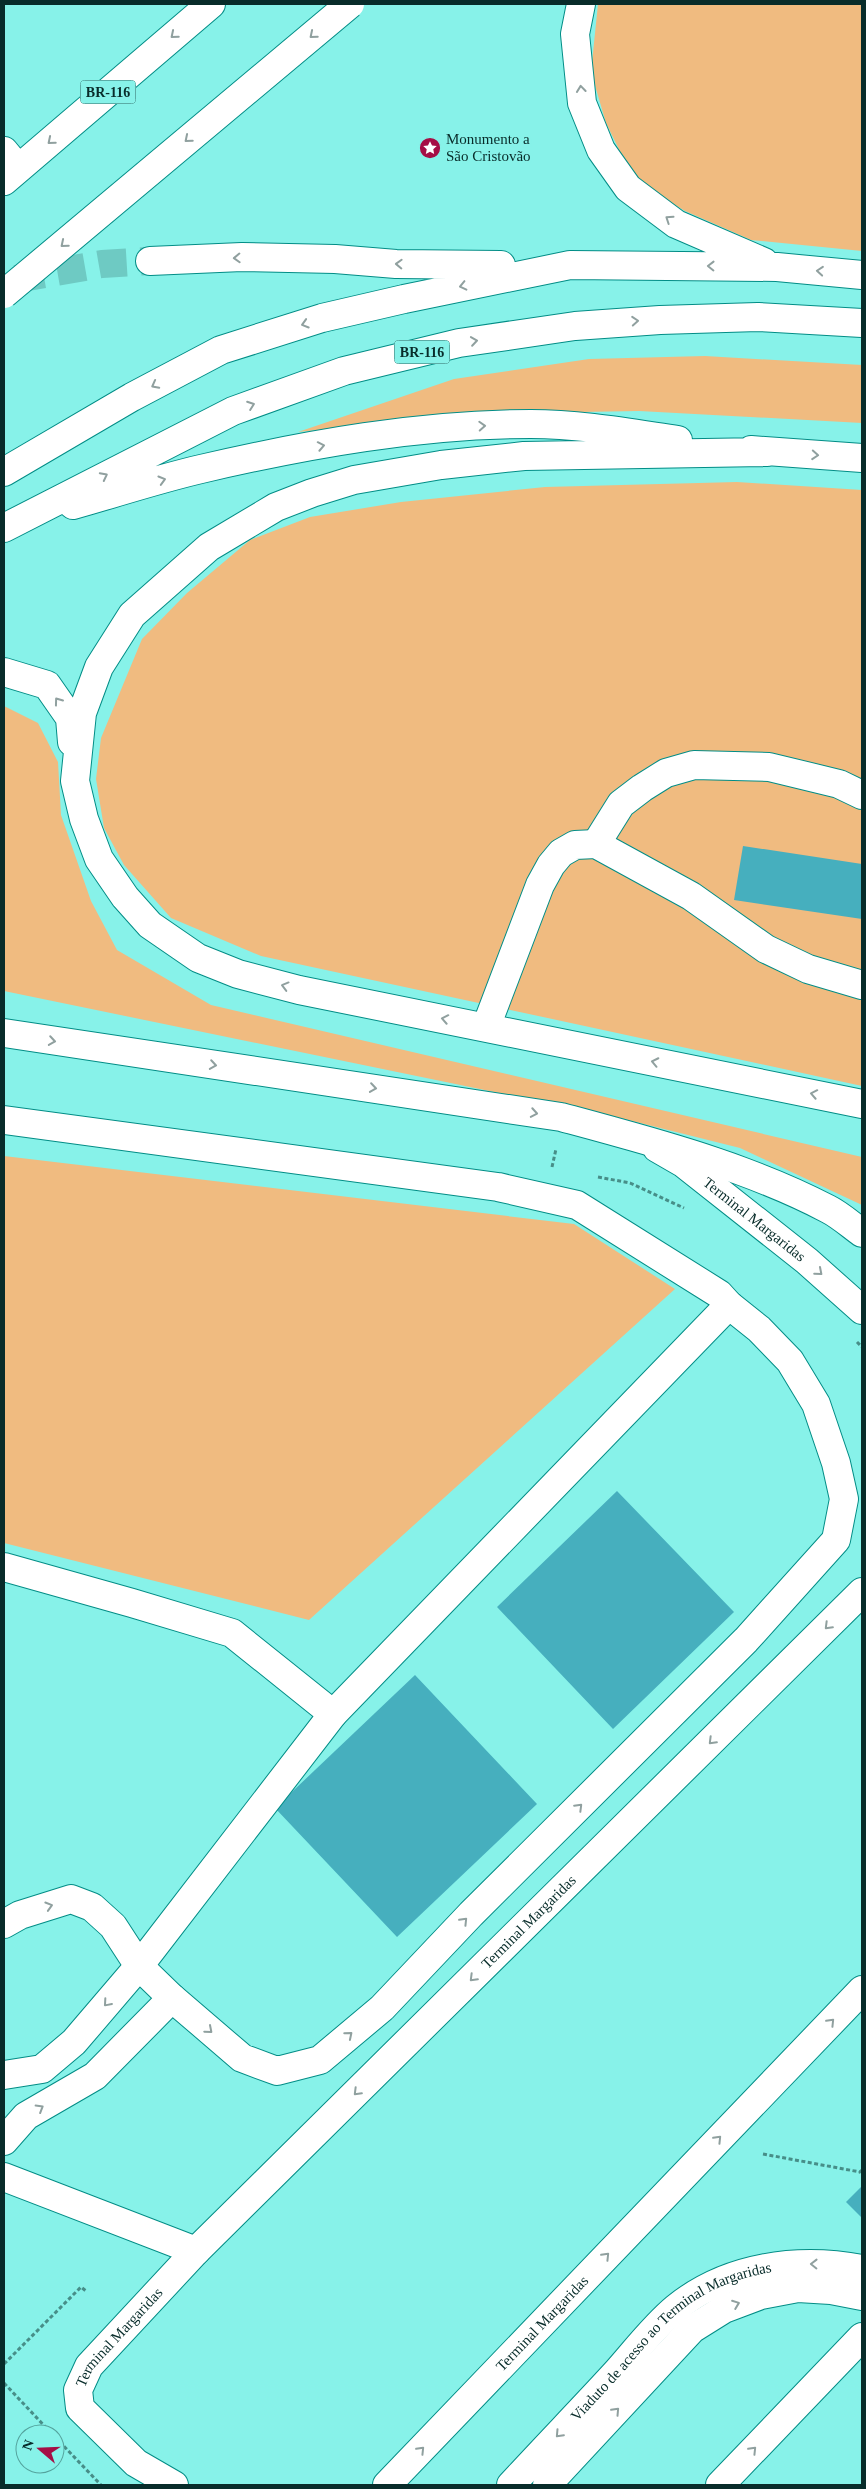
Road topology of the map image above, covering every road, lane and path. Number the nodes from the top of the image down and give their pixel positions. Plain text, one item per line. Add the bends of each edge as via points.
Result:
1 (212, 4) edge
2 (350, 4) edge
3 (581, 4) edge
4 (9, 167) edge
5 (150, 261) tunnel mouth
6 (570, 265) junction
7 (777, 267) junction
8 (862, 275) edge
9 (4, 294) edge
10 (862, 323) edge
11 (767, 452) junction
12 (862, 458) edge
13 (4, 472) edge
14 (9, 525) edge
15 (4, 672) edge
16 (75, 781) junction
17 (862, 795) edge
18 (596, 844) junction
19 (862, 985) edge
20 (486, 1027) junction
21 (4, 1033) edge
22 (862, 1104) edge
23 (561, 1117) junction
24 (4, 1120) edge
25 (641, 1138) junction
26 (561, 1171) dead end
27 (591, 1176) dead end
28 (692, 1212) dead end
29 (862, 1233) edge
30 (730, 1305) junction
31 (862, 1310) edge
32 (855, 1340) dead end
33 (862, 1347) edge
34 (4, 1567) edge
35 (862, 1592) edge
36 (333, 1714) junction
37 (4, 1924) edge
38 (139, 1966) junction
39 (862, 1990) edge
40 (172, 1998) junction
41 (4, 2075) edge
42 (4, 2141) edge
43 (763, 2154) dead end
44 (862, 2172) edge
45 (4, 2177) edge
46 (196, 2250) junction
47 (862, 2270) edge
48 (86, 2291) dead end
49 (862, 2296) edge
50 (862, 2338) edge
51 (4, 2364) edge
52 (4, 2383) edge
53 (43, 2424) edge
54 (65, 2447) edge
55 (101, 2485) edge
56 (174, 2485) edge
57 (387, 2485) edge
58 (511, 2485) edge
59 (547, 2485) edge
60 (720, 2485) edge

1 -> 4 main road, BR-116
2 -> 9 main road, bridge
7 -> 3 main road via 676,224 628,188 602,150 582,103 575,34
6 -> 5 main road via 405,264 242,257
7 -> 6 main road
6 -> 13 main road via 473,283 331,316 221,350 132,397
8 -> 7 main road
14 -> 10 main road, BR-116 via 233,411 344,371 459,343 575,326 660,320 758,317
11 -> 12 main road
14 -> 11 main road via 201,469 329,444 445,428 550,425 594,428
11 - 16 main road via 524,456 441,465 354,480 276,507 209,547 132,614 100,667 82,713
16 -> 15 main road via 70,718 47,685
20 -> 16 main road via 299,990 238,974 198,958 150,925 125,897 100,859 84,819
17 - 18 main road via 839,784 769,767 694,765 666,773 621,804
18 - 19 main road via 691,896 766,950 808,968
18 - 20 main road via 575,846 560,853 551,865 540,885
22 -> 20 main road
21 -> 23 main road
23 - 25 main road
23 - 26 path via 552,1169
24 - 30 main road via 498,1187 577,1205 720,1294
25 - 29 main road via 767,1180 830,1209
25 -> 31 main road, Terminal Margaridas via 683,1163 807,1261
27 - 28 path via 630,1183
30 - 36 main road
40 -> 30 main road via 242,2058 277,2071 320,2060 382,2008 471,1914 746,1640 836,1540 844,1498 816,1404 790,1361
32 - 33 path
34 - 36 main road via 232,1633
35 -> 46 main road, Terminal Margaridas
36 - 38 main road
37 -> 38 main road via 20,1915 71,1899 92,1907 113,1926
38 - 40 main road
38 -> 41 main road via 74,2042 42,2069
57 -> 39 main road, Terminal Margaridas
42 -> 40 main road via 26,2116 95,2076
43 - 44 path
45 - 46 main road
46 - 56 main road, Terminal Margaridas via 89,2366 78,2390 80,2408 94,2422 136,2463
47 -> 58 main road, Viaduto de acesso ao Terminal Margaridas via 836,2264 799,2264 757,2269 709,2286 675,2309
48 - 51 path via 81,2287
59 -> 49 main road, Viaduto de acesso ao Terminal Margaridas via 692,2329 724,2309 761,2295 798,2288
60 -> 50 main road
52 - 53 path
54 - 55 path

